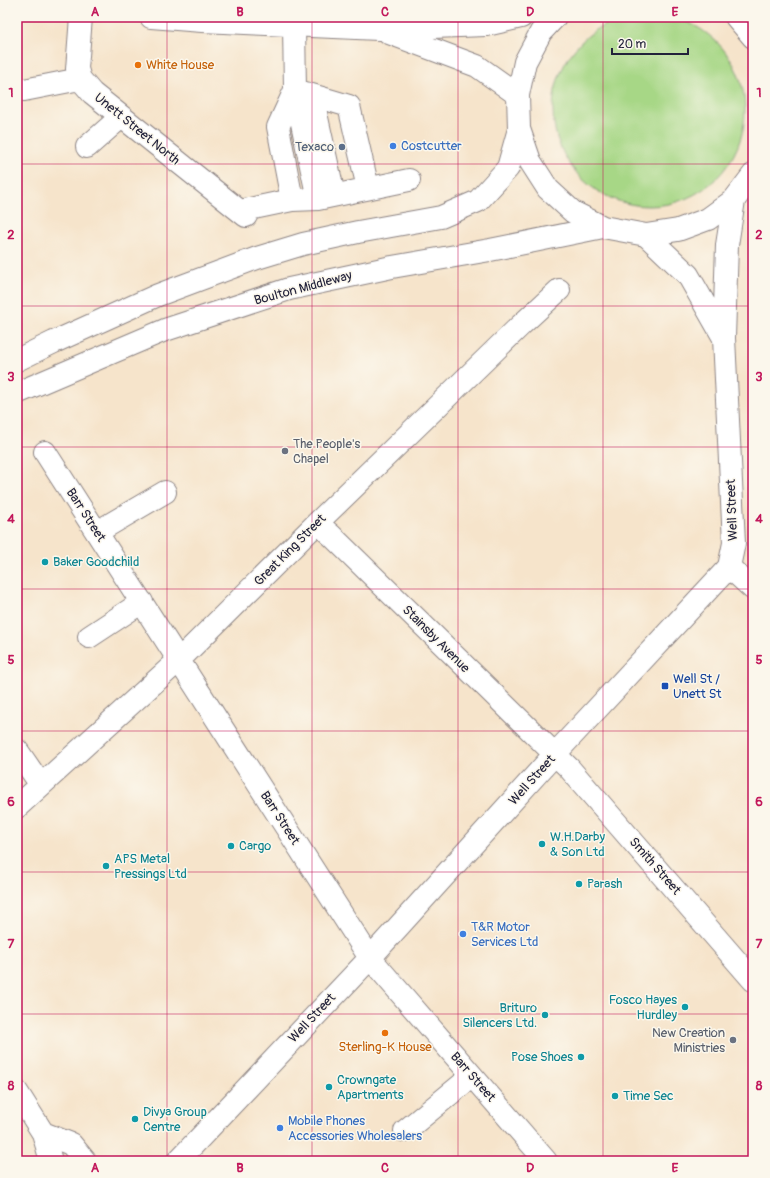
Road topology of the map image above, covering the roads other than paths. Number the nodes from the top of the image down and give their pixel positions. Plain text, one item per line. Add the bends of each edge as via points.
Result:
1 (81, 17) edge
2 (151, 17) edge
3 (521, 17) edge
4 (556, 17) edge
5 (736, 17) edge
6 (294, 25) junction
7 (379, 29) junction
8 (753, 37) edge
9 (80, 79) junction
10 (24, 90) dead end
11 (311, 95) junction
12 (518, 96) junction
13 (121, 116) junction
14 (519, 129) junction
15 (87, 147) dead end
16 (753, 175) edge
17 (409, 180) dead end
18 (341, 189) junction
19 (292, 200) junction
20 (734, 200) junction
21 (603, 227) junction
22 (646, 234) junction
23 (559, 290) dead end
24 (724, 338) junction
25 (17, 360) edge
26 (17, 393) edge
27 (45, 452) dead end
28 (165, 492) dead end
29 (317, 523) junction
30 (97, 532) junction
31 (729, 567) junction
32 (753, 589) edge
33 (142, 602) junction
34 (89, 637) dead end
35 (179, 660) junction
36 (17, 750) edge
37 (554, 755) junction
38 (41, 785) junction
39 (17, 807) edge
40 (370, 958) junction
41 (753, 980) edge
42 (472, 1076) junction
43 (17, 1092) edge
44 (405, 1130) dead end
45 (43, 1133) junction
46 (51, 1161) edge
47 (85, 1161) edge
48 (178, 1161) edge
49 (546, 1161) edge

1 - 9 main road via 76,69
2 - 6 main road
3 - 7 main road via 486,25
4 - 12 main road via 541,32 525,62
5 - 8 main road
6 - 7 main road
6 - 11 main road
7 - 12 main road via 477,66
9 - 10 main road
9 - 13 main road, Unett Street North via 92,93
11 - 18 main road
11 - 18 main road
11 - 19 main road via 278,127
12 - 14 main road
13 - 15 main road
13 - 19 main road, Unett Street North via 243,214
14 - 21 main road via 530,161 548,189 573,212
14 - 25 main road via 508,168 478,201 441,217 303,244 257,258 158,295
16 - 20 main road
17 - 18 main road
18 - 19 main road
20 - 22 main road via 702,221 678,230
20 - 24 main road, Well Street via 727,246
21 - 22 main road
21 - 26 main road, Boulton Middleway via 289,289 165,330
22 - 24 main road, Well Street via 688,275
23 - 29 main road, Great King Street
24 - 31 main road, Well Street via 734,543
27 - 30 main road, Barr Street
28 - 30 main road
29 - 35 main road, Great King Street
29 - 37 main road, Stainsby Avenue
30 - 33 main road, Barr Street
31 - 32 main road
31 - 37 main road, Well Street
33 - 34 main road
33 - 35 main road, Barr Street
35 - 38 main road, Great King Street
35 - 40 main road, Barr Street
36 - 38 main road
37 - 40 main road, Well Street
37 - 41 main road, Smith Street via 569,768
38 - 39 main road, Great King Street
40 - 42 main road, Barr Street
40 - 48 main road, Well Street
42 - 44 main road
42 - 49 main road, Barr Street
43 - 45 main road
45 - 46 main road
45 - 47 main road via 71,1144

